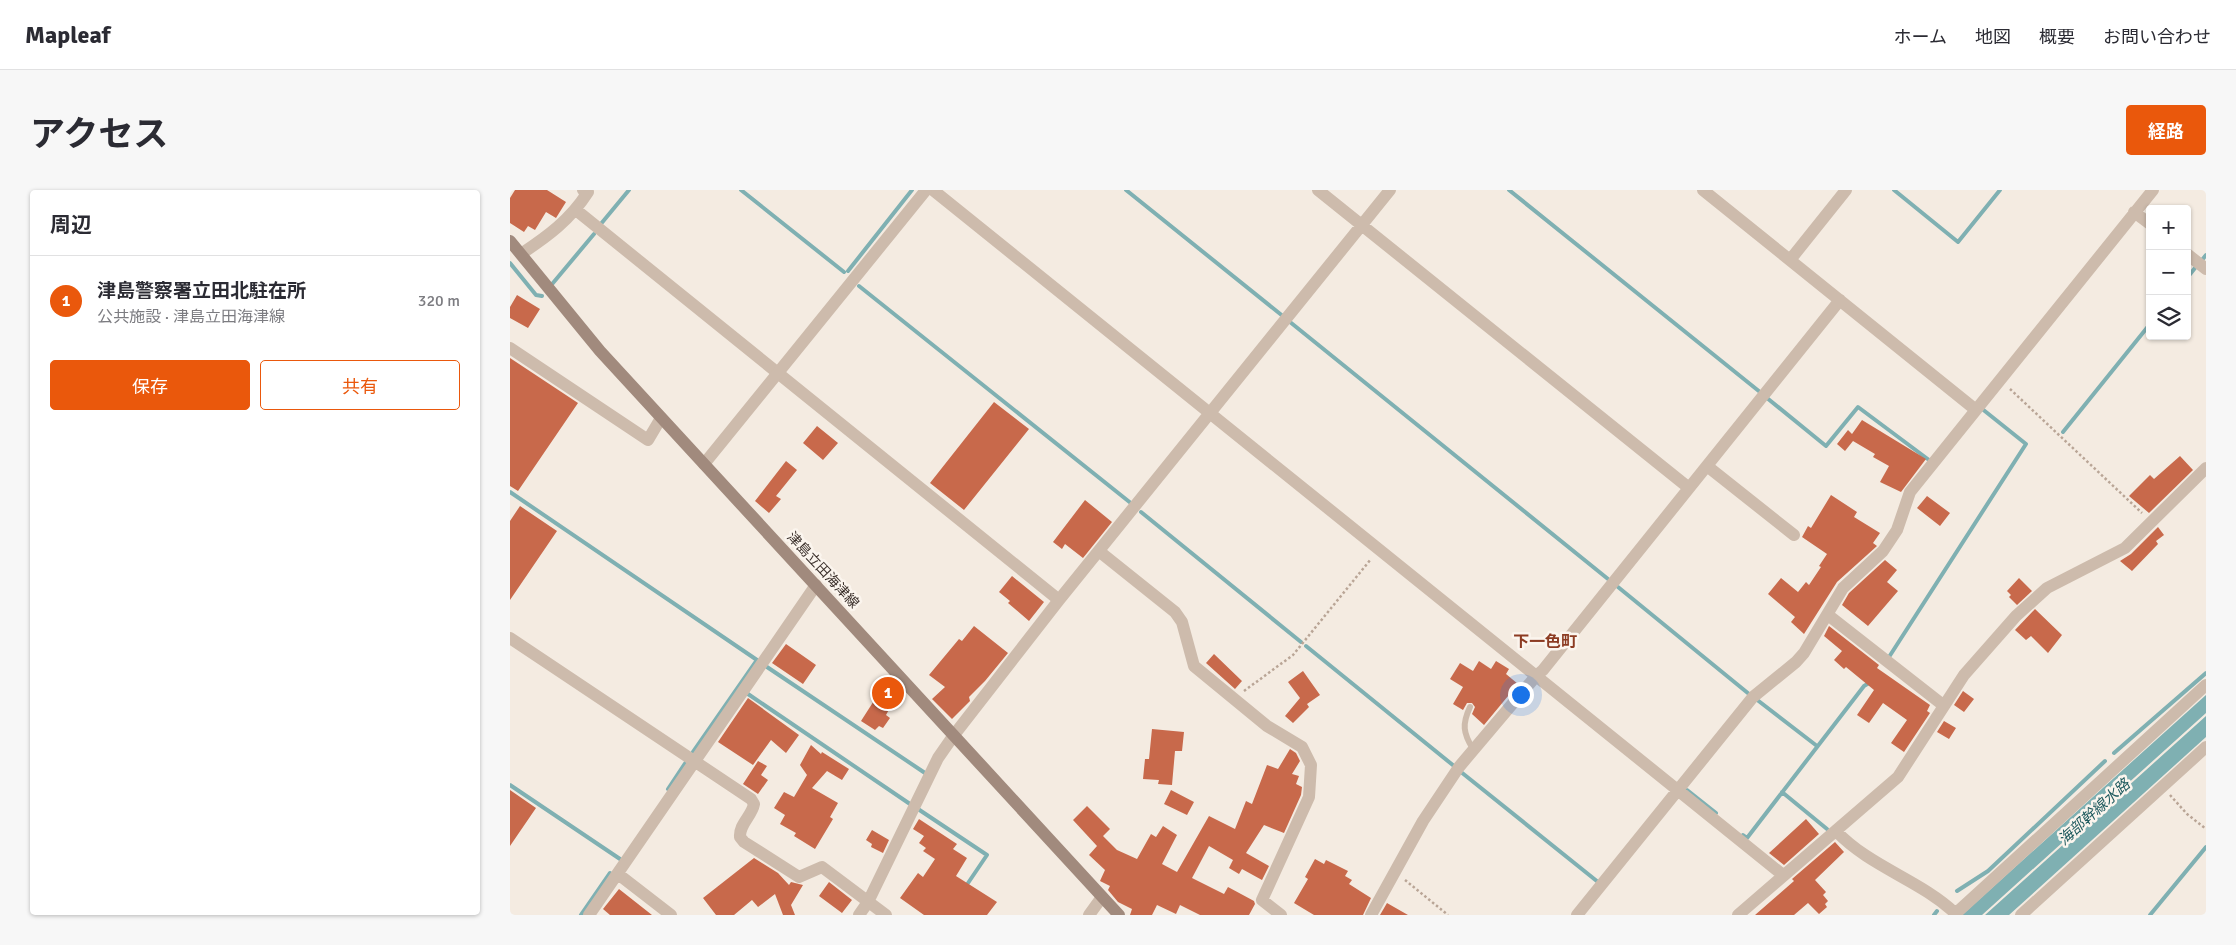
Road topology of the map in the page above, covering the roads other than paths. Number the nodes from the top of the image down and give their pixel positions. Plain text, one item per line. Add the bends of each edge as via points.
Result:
1 (584, 190) edge
2 (926, 190) edge
3 (933, 190) edge
4 (1318, 190) edge
5 (1390, 190) edge
6 (1703, 190) edge
7 (1846, 190) edge
8 (2152, 190) edge
9 (576, 210) junction
10 (2134, 212) junction
11 (2146, 221) edge
12 (1362, 225) junction
13 (510, 241) edge
14 (521, 254) junction
15 (2191, 257) edge
16 (1790, 260) junction
17 (2206, 269) edge
18 (1840, 300) junction
19 (510, 348) edge
20 (778, 373) junction
21 (1976, 410) junction
22 (1211, 414) junction
23 (661, 418) junction
24 (704, 464) junction
25 (1707, 466) junction
26 (2206, 468) edge
27 (1689, 488) junction
28 (1794, 535) dead end
29 (1100, 552) junction
30 (816, 585) junction
31 (1059, 600) junction
32 (1828, 615) junction
33 (510, 638) edge
34 (1536, 676) junction
35 (2206, 685) edge
36 (1943, 705) junction
37 (1470, 707) dead end
38 (954, 734) junction
39 (2206, 747) edge
40 (1473, 749) junction
41 (694, 763) junction
42 (1678, 791) junction
43 (1836, 831) junction
44 (618, 874) junction
45 (1783, 875) junction
46 (1102, 897) junction
47 (868, 902) junction
48 (1954, 914) edge
49 (589, 915) edge
50 (671, 915) edge
51 (859, 915) edge
52 (886, 915) edge
53 (1089, 915) edge
54 (1119, 915) edge
55 (1281, 915) edge
56 (1371, 915) edge
57 (1576, 915) edge
58 (1738, 915) edge
59 (2021, 915) edge

1 - 9 street via 588,192
2 - 20 street
3 - 22 street
4 - 12 street
5 - 12 street
6 - 16 street
7 - 16 street
8 - 10 street
9 - 14 street via 556,230
9 - 20 street
10 - 11 street
10 - 21 street
12 - 22 street
12 - 27 street
13 - 14 main road, 津島立田海津線
14 - 23 main road, 津島立田海津線 via 600,351
15 - 17 street
16 - 18 street
18 - 21 street
18 - 25 street
19 - 23 street via 648,440
20 - 24 street
20 - 31 street
21 - 32 street via 1910,492 1897,530 1883,551 1843,588
22 - 29 street
22 - 34 street
23 - 24 main road, 津島立田海津線
24 - 30 main road, 津島立田海津線
25 - 27 street
25 - 28 street
26 - 36 street via 2124,548 2047,588 1999,633
27 - 34 street
29 - 31 street
29 - 55 street via 1174,612 1182,622 1194,666 1267,726 1302,747 1311,765 1309,797 1262,900
30 - 38 main road, 津島立田海津線
30 - 41 street
31 - 38 street
32 - 36 street
32 - 42 street via 1796,662 1753,697
33 - 41 street
34 - 40 street
34 - 42 street
35 - 48 street
36 - 43 street via 1898,778
37 - 40 lane via 1463,728
38 - 46 main road, 津島立田海津線
38 - 47 street via 938,758
39 - 59 street
40 - 56 street via 1423,821
41 - 44 street
41 - 47 street via 754,804 740,830 744,842 799,877 822,867
42 - 45 street
42 - 57 street
43 - 45 street
43 - 48 street via 1852,848 1940,899
44 - 49 street
44 - 50 street
45 - 58 street
46 - 53 street
46 - 54 main road, 津島立田海津線
47 - 51 street
47 - 52 street

